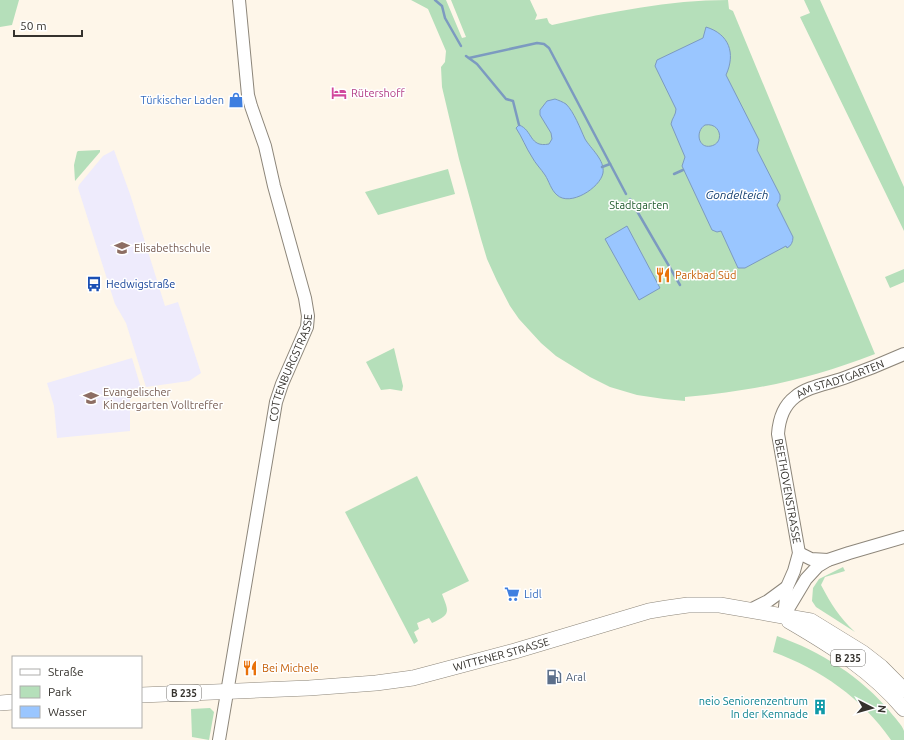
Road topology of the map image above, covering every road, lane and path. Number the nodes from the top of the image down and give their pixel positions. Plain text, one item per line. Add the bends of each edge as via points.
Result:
1 (239, 0) edge
2 (904, 354) edge
3 (782, 411) joint
4 (904, 538) edge
5 (799, 553) junction
6 (828, 560) junction
7 (787, 588) junction
8 (752, 610) junction
9 (784, 617) junction
10 (904, 690) edge
11 (228, 691) junction
12 (142, 695) edge
13 (12, 702) edge
14 (0, 703) edge
15 (904, 709) edge
16 (219, 740) edge

1 - 11 street, COTTENBURGSTRASSE via 248,95 266,146 308,316 306,332 276,402
2 - 3 street, AM STADTGARTEN via 801,393
3 - 5 street, BEETHOVENSTRASSE via 778,434
4 - 6 street
5 - 6 street via 811,559
5 - 7 street, BEETHOVENSTRASSE
6 - 9 street via 806,579
7 - 8 street
7 - 9 street, BEETHOVENSTRASSE
8 - 9 main road, WITTENER STRASSE / B 235
8 - 11 main road, WITTENER STRASSE / B 235 via 700,605 649,611 413,678 376,683
9 - 10 main road, B 235 via 812,621 840,638 881,667
9 - 15 main road, B 235 via 855,662 882,685
11 - 12 main road, WITTENER STRASSE / B 235
11 - 16 street, COTTENBURGSTRASSE
13 - 14 main road

